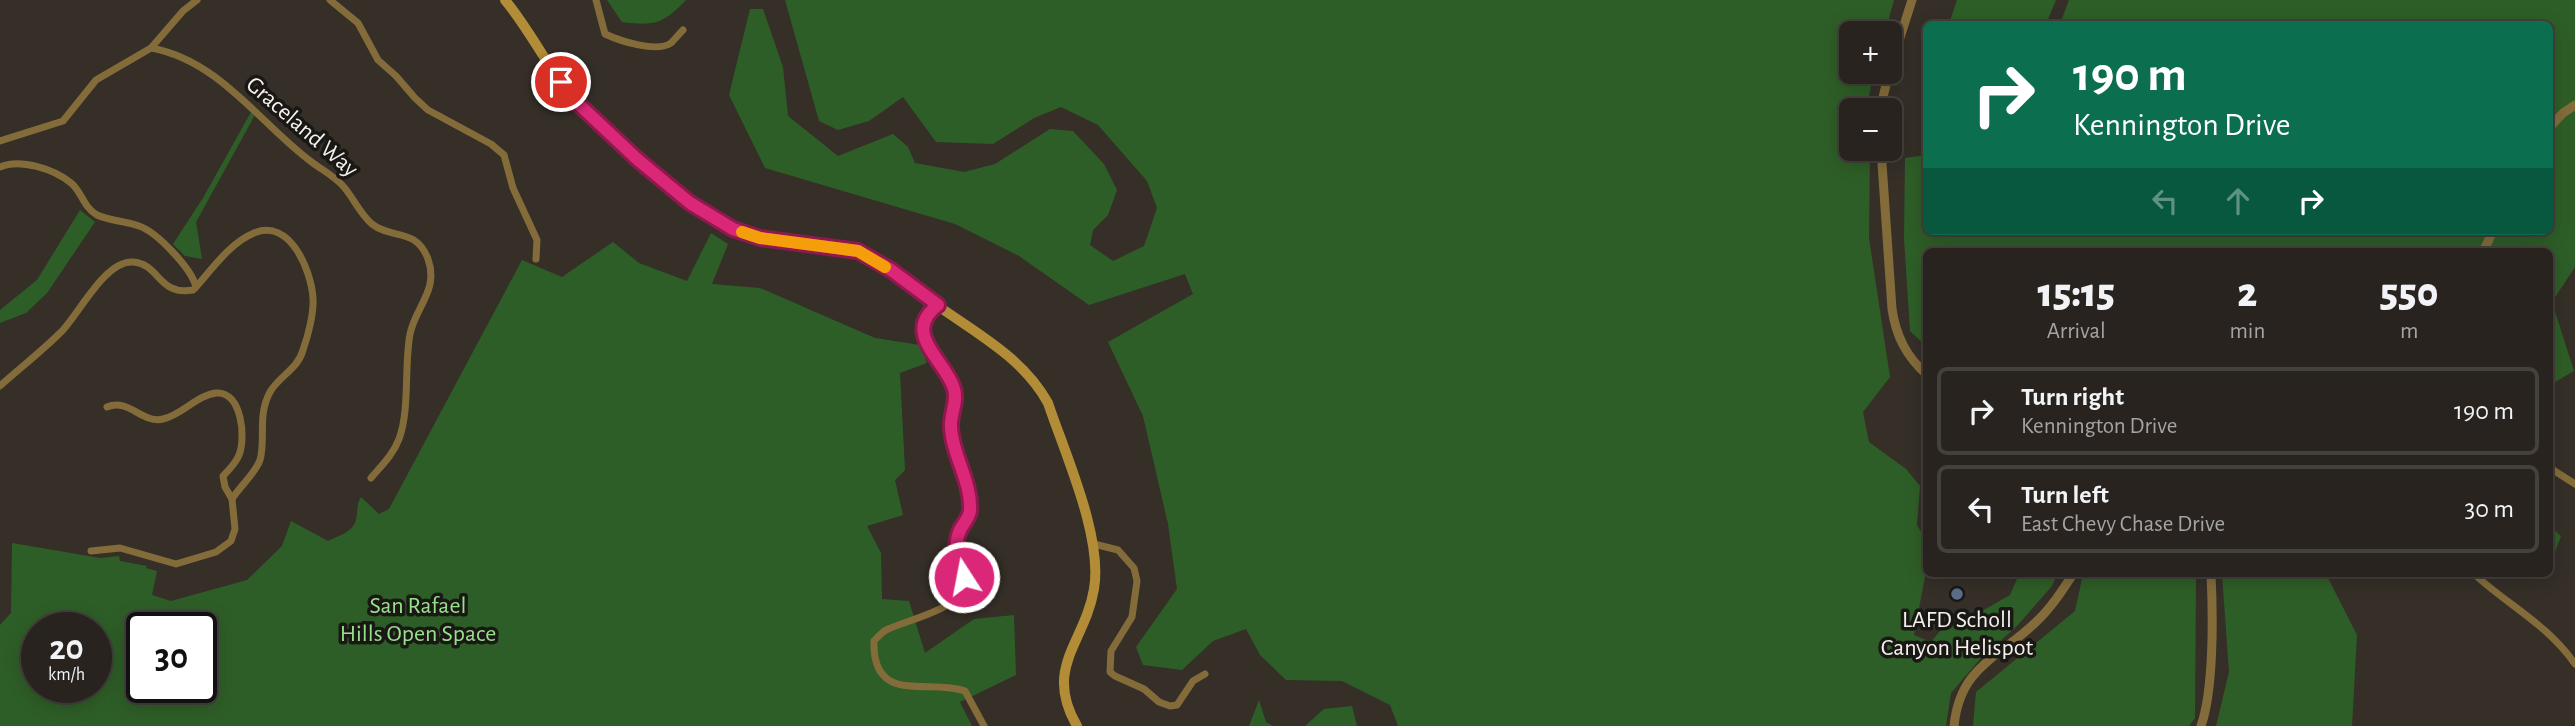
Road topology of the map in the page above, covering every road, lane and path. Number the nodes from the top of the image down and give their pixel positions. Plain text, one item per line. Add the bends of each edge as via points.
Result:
1 (197, 0) edge
2 (330, 0) edge
3 (505, 0) edge
4 (596, 0) edge
5 (1912, 0) edge
6 (683, 30) dead end
7 (1902, 32) edge
8 (151, 48) junction
9 (2575, 105) edge
10 (2553, 124) edge
11 (0, 141) edge
12 (1882, 161) edge
13 (0, 167) edge
14 (536, 259) dead end
15 (196, 287) junction
16 (938, 305) junction
17 (1923, 371) edge
18 (0, 386) edge
19 (107, 407) dead end
20 (2553, 470) edge
21 (371, 478) dead end
22 (2575, 484) edge
23 (232, 499) junction
24 (1094, 544) junction
25 (91, 551) dead end
26 (2071, 577) edge
27 (2211, 577) edge
28 (2478, 577) edge
29 (2575, 664) edge
30 (1205, 674) dead end
31 (984, 726) edge
32 (1077, 726) edge
33 (1954, 726) edge
34 (2201, 726) edge

1 - 8 street
2 - 14 street via 358,23 378,60 428,110 504,155 513,188 537,240
3 - 16 main road via 570,96 690,203 733,229 760,238 858,251
4 - 6 street via 604,34 621,41 658,48 670,44
5 - 7 street
8 - 11 street via 96,80 63,121
8 - 21 street, Graceland Way via 182,57 217,78 341,184 373,225 408,236 427,257 431,273 428,295 410,336 400,437
9 - 10 street
12 - 17 street via 1895,330
13 - 15 street via 29,165 73,184 84,204 98,215 141,226 161,240 194,278
15 - 18 street via 179,292 147,266 121,263 103,278 63,330
15 - 23 street via 236,243 268,230 283,234 293,244 311,282 313,300 303,353 271,390 263,411 258,464
16 - 24 main road via 1038,384
16 - 31 street via 923,325 924,336 954,388 951,426 970,514 959,532 956,549 964,587 928,615 884,631 874,641 873,656 892,681 910,688 952,686 965,691
19 - 23 street via 121,405 149,420 163,419 211,395 233,399 239,409 240,452 223,477
20 - 22 street
23 - 25 street via 235,529 231,541 216,552 176,564 120,548
24 - 30 street via 1118,550 1135,568 1132,617 1111,651 1110,671 1115,677 1170,706 1177,705 1193,681
24 - 32 main road via 1094,590 1064,668 1063,690
26 - 33 street via 2035,624 1972,675 1958,704
27 - 34 street via 2208,697
28 - 29 street via 2538,622

